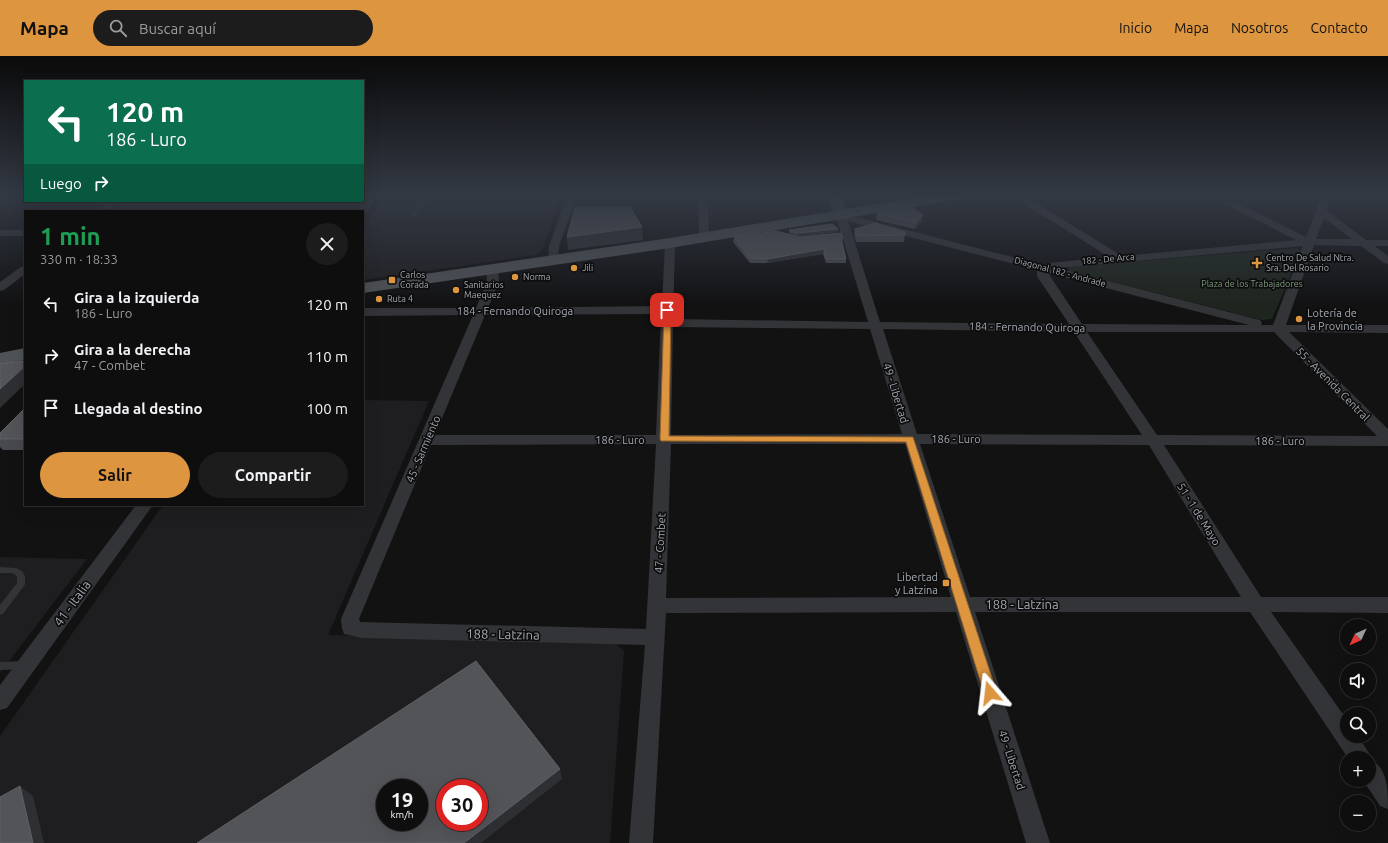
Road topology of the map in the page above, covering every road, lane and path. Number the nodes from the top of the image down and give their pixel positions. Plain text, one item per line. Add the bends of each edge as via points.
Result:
1 (559, 232) edge
2 (704, 232) edge
3 (738, 232) edge
4 (773, 232) edge
5 (843, 232) edge
6 (902, 232) edge
7 (1075, 232) edge
8 (1288, 232) edge
9 (1313, 232) edge
10 (1348, 232) edge
11 (0, 233) edge
12 (24, 233) edge
13 (777, 233) edge
14 (704, 237) junction
15 (670, 242) junction
16 (1309, 242) junction
17 (1362, 242) junction
18 (1388, 243) edge
19 (1118, 258) junction
20 (554, 260) junction
21 (1388, 261) edge
22 (1044, 268) junction
23 (492, 269) junction
24 (24, 270) edge
25 (0, 288) edge
26 (364, 288) edge
27 (481, 311) junction
28 (364, 312) edge
29 (667, 316) junction
30 (875, 326) junction
31 (1078, 328) junction
32 (1278, 329) junction
33 (1388, 329) edge
34 (24, 354) edge
35 (0, 359) edge
36 (664, 439) junction
37 (910, 439) junction
38 (427, 440) junction
39 (1153, 440) junction
40 (1388, 440) edge
41 (144, 506) edge
42 (0, 570) edge
43 (962, 604) junction
44 (1255, 604) junction
45 (1388, 605) edge
46 (657, 606) junction
47 (0, 611) edge
48 (351, 628) joint
49 (655, 637) junction
50 (27, 665) junction
51 (0, 666) edge
52 (0, 701) edge
53 (1356, 751) edge
54 (1376, 780) edge
55 (1388, 798) edge
56 (641, 843) edge
57 (1038, 843) edge

1 - 20 street via 554,246
2 - 14 street
3 - 14 main road
4 - 13 lane
5 - 30 street, 49 - Libertad
6 - 22 street, Diagonal 182 - Andrade
7 - 19 street
8 - 16 street
9 - 16 street
10 - 17 street
11 - 12 street
14 - 15 main road
15 - 20 main road
15 - 29 street, 47 - Combet
16 - 17 street, 182 - De Arca
16 - 19 street, 182 - De Arca
16 - 32 street
17 - 18 street, 182 - De Arca
17 - 21 street
19 - 22 street, 182 - De Arca via 1057,264
20 - 23 main road
22 - 31 street, 51 - 1 de Mayo via 1043,276
22 - 32 street, Diagonal 182 - Andrade
23 - 26 main road
23 - 27 street, 45 - Sarmiento via 493,282
24 - 25 street
27 - 28 street, 184 - Fernando Quiroga
27 - 29 street, 184 - Fernando Quiroga
27 - 38 street, 45 - Sarmiento
29 - 30 street, 184 - Fernando Quiroga
29 - 36 street, 47 - Combet
30 - 31 street, 184 - Fernando Quiroga
30 - 37 street, 49 - Libertad
31 - 32 street, 184 - Fernando Quiroga
31 - 39 street, 51 - 1 de Mayo
32 - 33 street, 184 - Fernando Quiroga
32 - 40 street, 55 - Avenida Central
34 - 35 main road
36 - 37 street, 186 - Luro
36 - 38 street, 186 - Luro
36 - 46 street, 47 - Combet
37 - 39 street, 186 - Luro
37 - 43 street, 49 - Libertad
38 - 48 street, 45 - Sarmiento via 350,619
39 - 40 street, 186 - Luro
39 - 44 street, 51 - 1 de Mayo
41 - 50 street, 41 - Italia
42 - 47 lane via 19,572 22,580
43 - 44 street, 188 - Latzina
43 - 46 street, 188 - Latzina
43 - 57 street, 49 - Libertad
44 - 45 street, 188 - Latzina
44 - 53 street, 51 - 1 de Mayo
46 - 49 street, 47 - Combet
48 - 49 street, 188 - Latzina
49 - 56 street, 47 - Combet
50 - 51 lane
50 - 52 street, 41 - Italia
54 - 55 street

